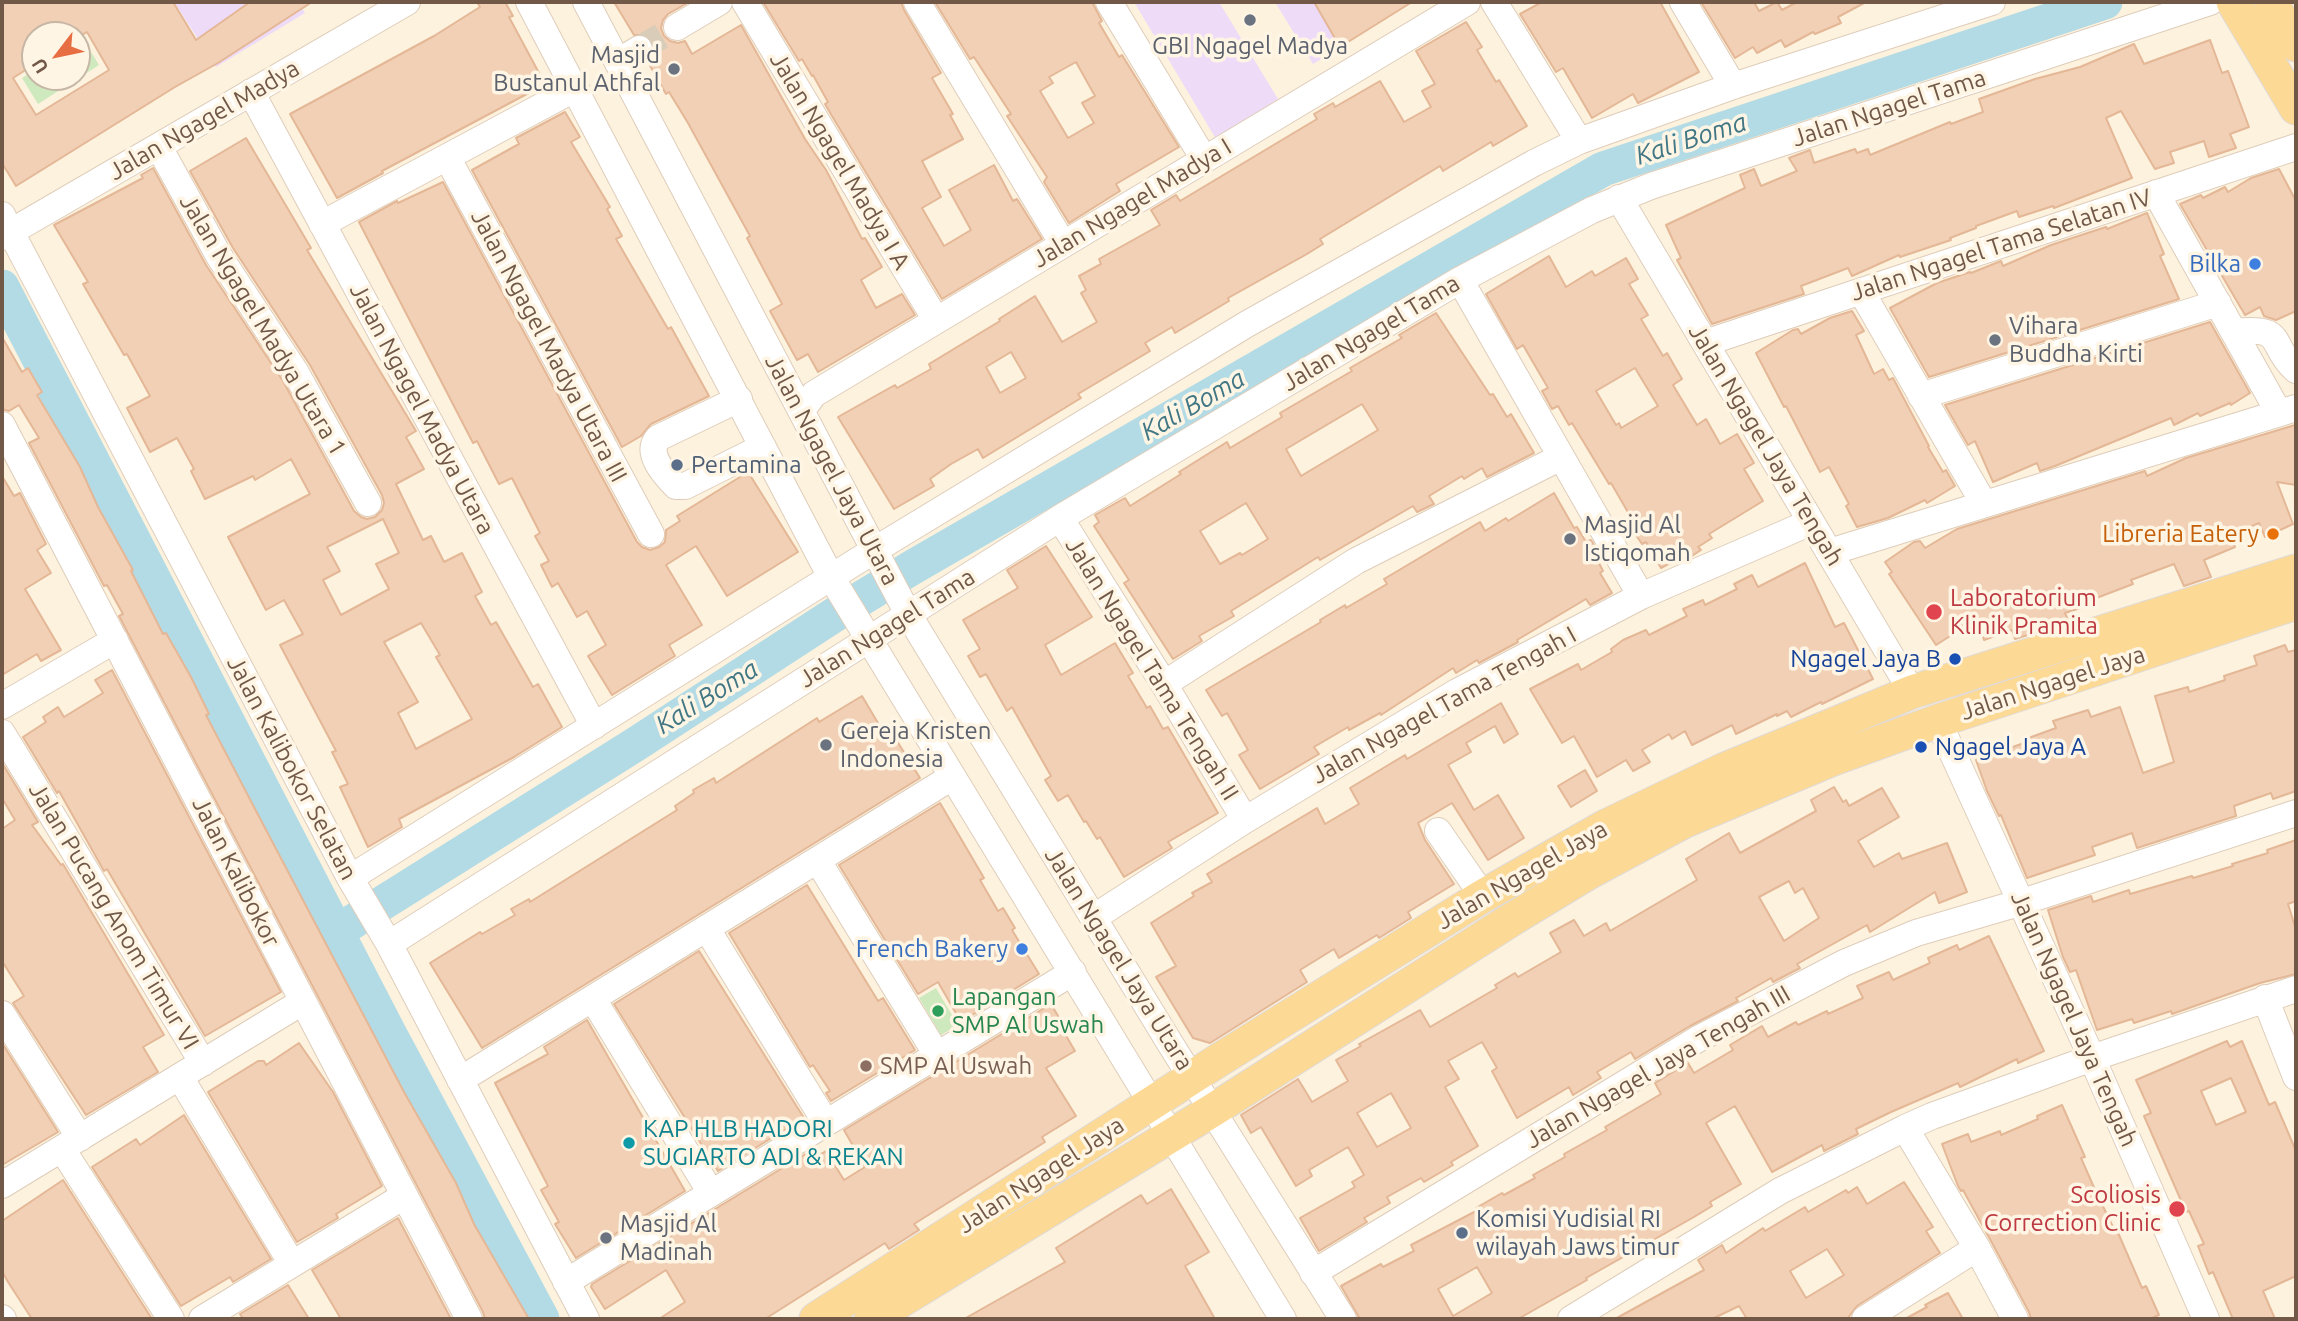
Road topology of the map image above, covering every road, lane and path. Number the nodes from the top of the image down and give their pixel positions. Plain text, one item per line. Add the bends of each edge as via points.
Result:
1 (407, 2) edge
2 (529, 2) edge
3 (586, 2) edge
4 (719, 2) edge
5 (745, 2) edge
6 (917, 2) edge
7 (1109, 2) edge
8 (1467, 2) edge
9 (1494, 2) edge
10 (1683, 2) edge
11 (1992, 2) edge
12 (2210, 2) edge
13 (2233, 2) edge
14 (2271, 2) edge
15 (677, 27) tunnel mouth
16 (2296, 45) edge
17 (1733, 86) junction
18 (576, 88) junction
19 (251, 92) junction
20 (2296, 108) edge
21 (1579, 141) junction
22 (159, 147) junction
23 (2296, 147) edge
24 (447, 157) junction
25 (1204, 159) junction
26 (2156, 193) junction
27 (1619, 198) junction
28 (322, 224) junction
29 (5, 228) edge
30 (1063, 244) junction
31 (1460, 280) junction
32 (1861, 291) junction
33 (2218, 303) junction
34 (936, 320) junction
35 (2286, 331) edge
36 (1705, 343) junction
37 (2240, 343) junction
38 (2296, 370) edge
39 (1921, 396) junction
40 (739, 399) junction
41 (802, 410) junction
42 (2288, 410) edge
43 (2, 425) edge
44 (763, 447) junction
45 (1561, 457) junction
46 (368, 503) dead end
47 (1984, 504) junction
48 (1060, 518) junction
49 (1811, 522) junction
50 (651, 534) dead end
51 (1830, 552) junction
52 (876, 556) junction
53 (2296, 571) edge
54 (834, 582) junction
55 (1641, 596) junction
56 (2296, 603) edge
57 (904, 606) junction
58 (864, 631) junction
59 (115, 640) junction
60 (1164, 684) junction
61 (1912, 692) junction
62 (2, 706) edge
63 (1938, 720) junction
64 (594, 726) junction
65 (2, 733) edge
66 (953, 778) junction
67 (2296, 813) edge
68 (1245, 820) junction
69 (1438, 831) dead end
70 (1575, 842) junction
71 (818, 861) junction
72 (1590, 872) junction
73 (353, 883) junction
74 (1483, 896) junction
75 (2022, 902) junction
76 (1093, 918) junction
77 (707, 929) junction
78 (385, 939) junction
79 (1073, 972) junction
80 (2296, 989) edge
81 (2264, 998) junction
82 (593, 999) junction
83 (302, 1002) junction
84 (2, 1014) edge
85 (937, 1055) junction
86 (2092, 1058) junction
87 (204, 1063) junction
88 (470, 1074) junction
89 (180, 1077) junction
90 (1192, 1077) junction
91 (2296, 1077) edge
92 (1152, 1103) junction
93 (1213, 1110) junction
94 (826, 1123) junction
95 (1905, 1128) junction
96 (1173, 1135) junction
97 (71, 1143) junction
98 (2, 1185) edge
99 (711, 1193) junction
100 (404, 1196) junction
101 (1977, 1248) junction
102 (292, 1264) junction
103 (1313, 1273) junction
104 (566, 1282) junction
105 (1275, 1317) edge
106 (171, 1319) edge
107 (202, 1319) edge
108 (469, 1319) edge
109 (586, 1319) edge
110 (816, 1319) edge
111 (871, 1319) edge
112 (1343, 1319) edge
113 (1571, 1319) edge
114 (1865, 1319) edge
115 (2015, 1319) edge
116 (2206, 1319) edge

1 - 19 street, Jalan Ngagel Madya
2 - 18 street, Jalan Ngagel Jaya Utara
3 - 41 street, Jalan Ngagel Jaya Utara via 628,56
4 - 15 street
5 - 34 street, Jalan Ngagel Madya I A
6 - 30 street
7 - 25 street
8 - 25 street, Jalan Ngagel Madya I
9 - 21 street
10 - 17 street
11 - 17 street
12 - 27 street, Jalan Ngagel Tama
13 - 20 main road
14 - 16 main road
17 - 21 street
18 - 24 street
18 - 40 street, Jalan Ngagel Jaya Utara
19 - 22 street, Jalan Ngagel Madya
19 - 28 street, Jalan Ngagel Madya Utara
21 - 52 street via 1247,324
22 - 29 street, Jalan Ngagel Madya
22 - 46 street, Jalan Ngagel Madya Utara 1 via 219,256 296,373
23 - 26 street, Jalan Ngagel Tama Selatan IV
24 - 28 street
24 - 50 street, Jalan Ngagel Madya Utara III
25 - 30 street, Jalan Ngagel Madya I
26 - 32 street, Jalan Ngagel Tama Selatan IV
26 - 33 street
27 - 31 street, Jalan Ngagel Tama
27 - 36 street, Jalan Ngagel Jaya Tengah
28 - 64 street, Jalan Ngagel Madya Utara
29 - 73 street, Jalan Kalibokor Selatan
30 - 34 street, Jalan Ngagel Madya I
31 - 45 street
31 - 48 street, Jalan Ngagel Tama
32 - 36 street, Jalan Ngagel Tama Selatan IV
32 - 39 street
33 - 37 street
33 - 39 street
34 - 41 street, Jalan Ngagel Madya I via 814,394
35 - 37 street
35 - 38 street via 2290,365
36 - 49 street, Jalan Ngagel Jaya Tengah
37 - 42 street
39 - 47 street
40 - 44 street, Jalan Ngagel Jaya Utara
40 - 44 street via 658,438 653,451 665,475 676,486 685,485
41 - 52 street, Jalan Ngagel Jaya Utara
42 - 47 street
43 - 59 street, Jalan Kalibokor
44 - 54 street, Jalan Ngagel Jaya Utara
45 - 55 street
45 - 60 street via 1365,557
47 - 51 street
48 - 57 street, Jalan Ngagel Tama
48 - 60 street, Jalan Ngagel Tama Tengah II
49 - 51 street, Jalan Ngagel Jaya Tengah
49 - 55 street, Jalan Ngagel Tama Tengah I
51 - 61 street, Jalan Ngagel Jaya Tengah
52 - 54 street
52 - 57 street, Jalan Ngagel Jaya Utara
53 - 61 main road, Jalan Ngagel Jaya
54 - 58 street, Jalan Ngagel Jaya Utara
54 - 64 street
55 - 68 street, Jalan Ngagel Tama Tengah I via 1448,697
56 - 63 main road, Jalan Ngagel Jaya
57 - 58 street, Jalan Ngagel Tama
57 - 76 street, Jalan Ngagel Jaya Utara
58 - 66 street, Jalan Ngagel Jaya Utara
58 - 78 street, Jalan Ngagel Tama
59 - 62 street
59 - 83 street, Jalan Kalibokor
60 - 68 street, Jalan Ngagel Tama Tengah II
61 - 70 main road, Jalan Ngagel Jaya via 1683,788
63 - 72 main road, Jalan Ngagel Jaya via 1731,800
63 - 75 street, Jalan Ngagel Jaya Tengah
64 - 73 street
65 - 87 street, Jalan Pucang Anom Timur VI
66 - 71 street
66 - 79 street, Jalan Ngagel Jaya Utara
67 - 75 street, Jalan Ngagel Jaya Tengah III
68 - 76 street, Jalan Ngagel Tama Tengah I
69 - 74 street
70 - 72 main road
70 - 74 main road, Jalan Ngagel Jaya
71 - 77 street
71 - 85 street
72 - 93 main road, Jalan Ngagel Jaya
73 - 78 street, Jalan Kalibokor Selatan
74 - 90 main road, Jalan Ngagel Jaya
75 - 86 street, Jalan Ngagel Jaya Tengah
75 - 103 street, Jalan Ngagel Jaya Tengah III via 1916,933 1843,963 1691,1043
76 - 90 street, Jalan Ngagel Jaya Utara
77 - 82 street
77 - 94 street
78 - 88 street, Jalan Kalibokor Selatan
79 - 85 street
79 - 92 street, Jalan Ngagel Jaya Utara
80 - 81 street
81 - 86 street
81 - 91 street
82 - 88 street
82 - 99 street
83 - 87 street
83 - 100 street, Jalan Kalibokor
84 - 97 street
85 - 94 street
86 - 95 street
86 - 116 street, Jalan Ngagel Jaya Tengah
87 - 89 street
88 - 104 street, Jalan Kalibokor Selatan
89 - 97 street
89 - 102 street
90 - 92 main road, Jalan Ngagel Jaya
90 - 93 street, Jalan Ngagel Jaya Utara
92 - 96 street, Jalan Ngagel Jaya Utara
92 - 110 main road, Jalan Ngagel Jaya
93 - 96 main road, Jalan Ngagel Jaya
93 - 103 street, Jalan Ngagel Jaya Utara
94 - 99 street
95 - 101 street
95 - 113 street via 1780,1191
96 - 105 street, Jalan Ngagel Jaya Utara
96 - 111 main road, Jalan Ngagel Jaya
97 - 98 street
97 - 106 street
99 - 104 street
100 - 102 street
100 - 108 street, Jalan Kalibokor
101 - 114 street
101 - 115 street
102 - 107 street
103 - 112 street, Jalan Ngagel Jaya Utara
104 - 109 street, Jalan Kalibokor Selatan

